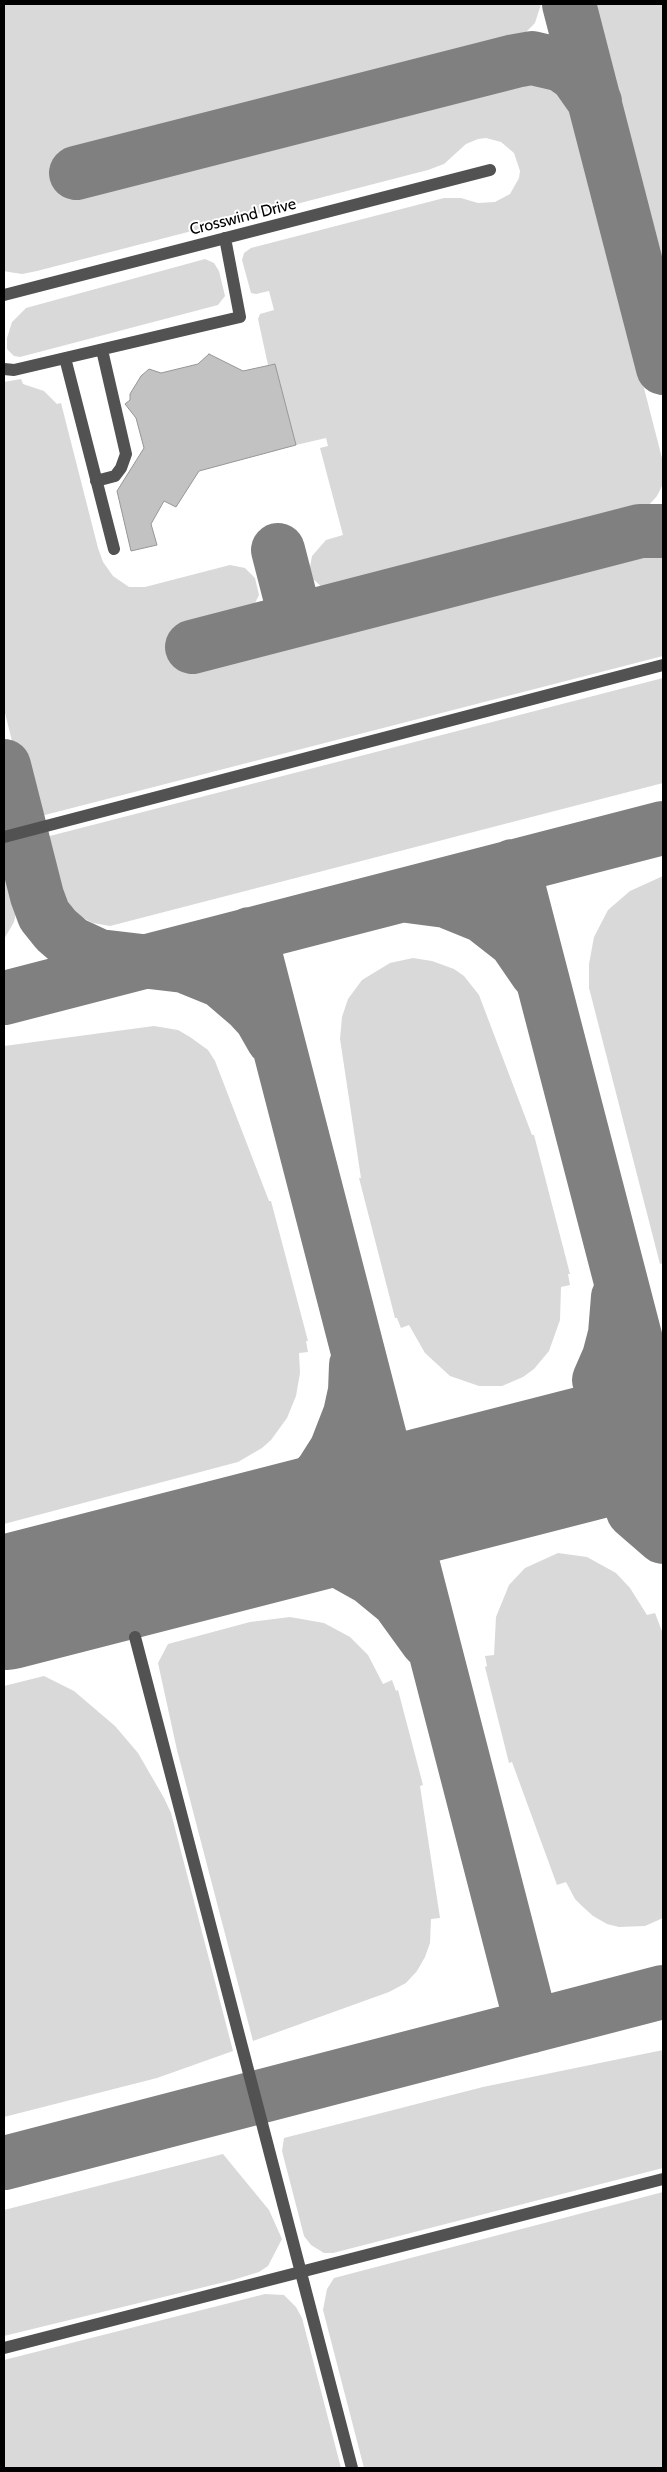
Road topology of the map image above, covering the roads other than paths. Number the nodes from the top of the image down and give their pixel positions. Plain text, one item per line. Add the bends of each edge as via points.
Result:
1 (490, 170) dead end
2 (225, 238) junction
3 (4, 295) edge
4 (102, 350) junction
5 (65, 358) junction
6 (4, 369) edge
7 (96, 481) junction
8 (114, 549) dead end
9 (663, 665) edge
10 (4, 836) edge
11 (135, 1637) dead end
12 (663, 2179) edge
13 (302, 2271) junction
14 (4, 2348) edge
15 (352, 2468) edge

1 - 2 street, Crosswind Drive
2 - 3 street, Crosswind Drive
2 - 4 street via 240,317
4 - 5 street
4 - 7 street via 126,454 114,476
5 - 6 street via 14,370
5 - 7 street
7 - 8 street
9 - 10 street
11 - 13 street
12 - 13 street
13 - 14 street
13 - 15 street

